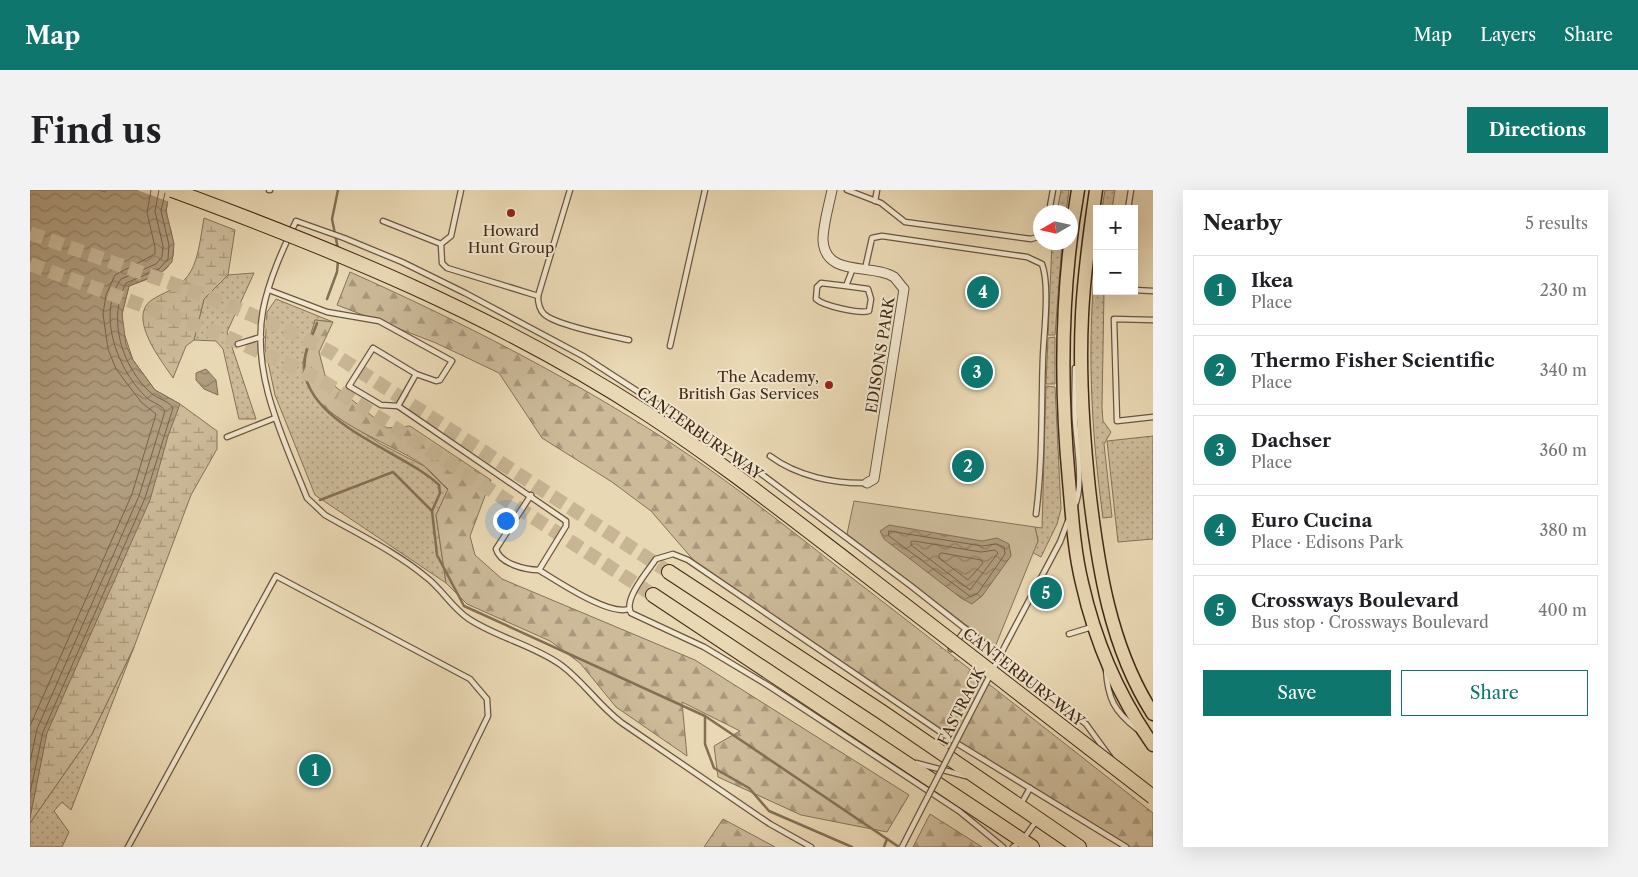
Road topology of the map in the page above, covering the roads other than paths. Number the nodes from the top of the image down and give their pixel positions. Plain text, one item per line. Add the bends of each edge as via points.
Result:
1 (172, 190) edge
2 (462, 190) edge
3 (570, 190) edge
4 (705, 190) edge
5 (832, 190) edge
6 (847, 190) edge
7 (877, 190) edge
8 (1053, 190) edge
9 (1078, 190) edge
10 (1096, 190) edge
11 (1130, 190) edge
12 (875, 200) junction
13 (1050, 205) edge
14 (1128, 205) edge
15 (383, 221) dead end
16 (1033, 238) edge
17 (441, 244) junction
18 (853, 268) junction
19 (865, 270) junction
20 (846, 286) junction
21 (268, 290) junction
22 (1138, 290) edge
23 (1153, 291) edge
24 (538, 296) junction
25 (1082, 314) junction
26 (1153, 320) edge
27 (261, 337) junction
28 (629, 340) dead end
29 (238, 344) dead end
30 (670, 346) dead end
31 (416, 374) junction
32 (398, 406) junction
33 (1153, 417) edge
34 (275, 418) junction
35 (227, 437) dead end
36 (770, 456) dead end
37 (867, 483) joint
38 (531, 495) junction
39 (1071, 513) junction
40 (1036, 514) dead end
41 (539, 570) junction
42 (670, 572) tunnel mouth
43 (653, 595) tunnel mouth
44 (629, 609) junction
45 (1094, 626) junction
46 (966, 629) junction
47 (1069, 634) dead end
48 (951, 649) dead end
49 (1153, 714) edge
50 (1150, 741) edge
51 (898, 758) junction
52 (979, 779) junction
53 (1030, 788) junction
54 (1153, 796) edge
55 (1018, 807) junction
56 (1037, 819) junction
57 (1023, 845) edge
58 (128, 847) edge
59 (424, 847) edge
60 (811, 847) edge
61 (902, 847) edge
62 (1003, 847) edge
63 (1079, 847) edge
64 (1126, 847) edge

1 - 54 highway, CANTERBURY WAY, bridge via 312,242 432,294 645,412 724,466
2 - 17 lane via 451,236
3 - 24 lane
4 - 30 lane
5 - 18 street, EDISONS PARK via 823,240 833,260
6 - 12 lane
7 - 12 lane
8 - 13 lane
9 - 39 main road via 1064,340 1065,438
10 - 25 main road
11 - 14 lane
12 - 16 lane via 905,222
15 - 17 lane
17 - 24 lane via 442,263 447,268
18 - 19 street, EDISONS PARK
18 - 20 lane
19 - 37 street, EDISONS PARK via 893,277 904,289 874,479
19 - 40 lane via 872,238 882,236 1027,257 1042,264 1045,278 1044,324
20 - 20 lane via 868,289 871,299 869,311 856,311 816,299 817,287 821,283
21 - 27 lane
21 - 31 lane via 327,312 378,321 452,361 440,380
21 - 46 lane via 296,220 344,238 465,293 583,356 736,455
22 - 23 lane
24 - 28 lane via 542,311 556,322
25 - 39 lane, FASTRACK via 1075,362 1078,500
25 - 49 main road via 1086,454 1101,576 1126,663
26 - 33 lane via 1114,318 1117,421
27 - 29 lane
27 - 34 lane via 265,378
31 - 32 lane
31 - 32 lane via 373,348 349,386 381,405
32 - 38 lane
34 - 35 lane
34 - 60 lane via 307,498 319,510 416,570 467,618 544,654 562,666 622,723 770,824
36 - 37 lane via 799,474
38 - 41 lane via 566,521
38 - 41 lane via 496,549 500,556 517,566
39 - 45 main road via 1081,582
39 - 61 lane, FASTRACK, bridge via 1060,542
41 - 44 lane via 595,601 621,610
42 - 52 highway
43 - 51 highway
44 - 53 lane via 630,598 656,559 668,554 680,556 958,744
44 - 62 lane via 635,616 704,647 769,686 959,811
45 - 47 lane
45 - 50 main road via 1125,700
46 - 48 lane
46 - 54 lane via 1086,724 1113,761
51 - 52 lane
51 - 57 highway
52 - 55 highway
53 - 55 lane
53 - 64 lane
55 - 56 highway
56 - 57 lane
56 - 63 highway
58 - 59 lane via 276,576 470,679 487,699 488,716

